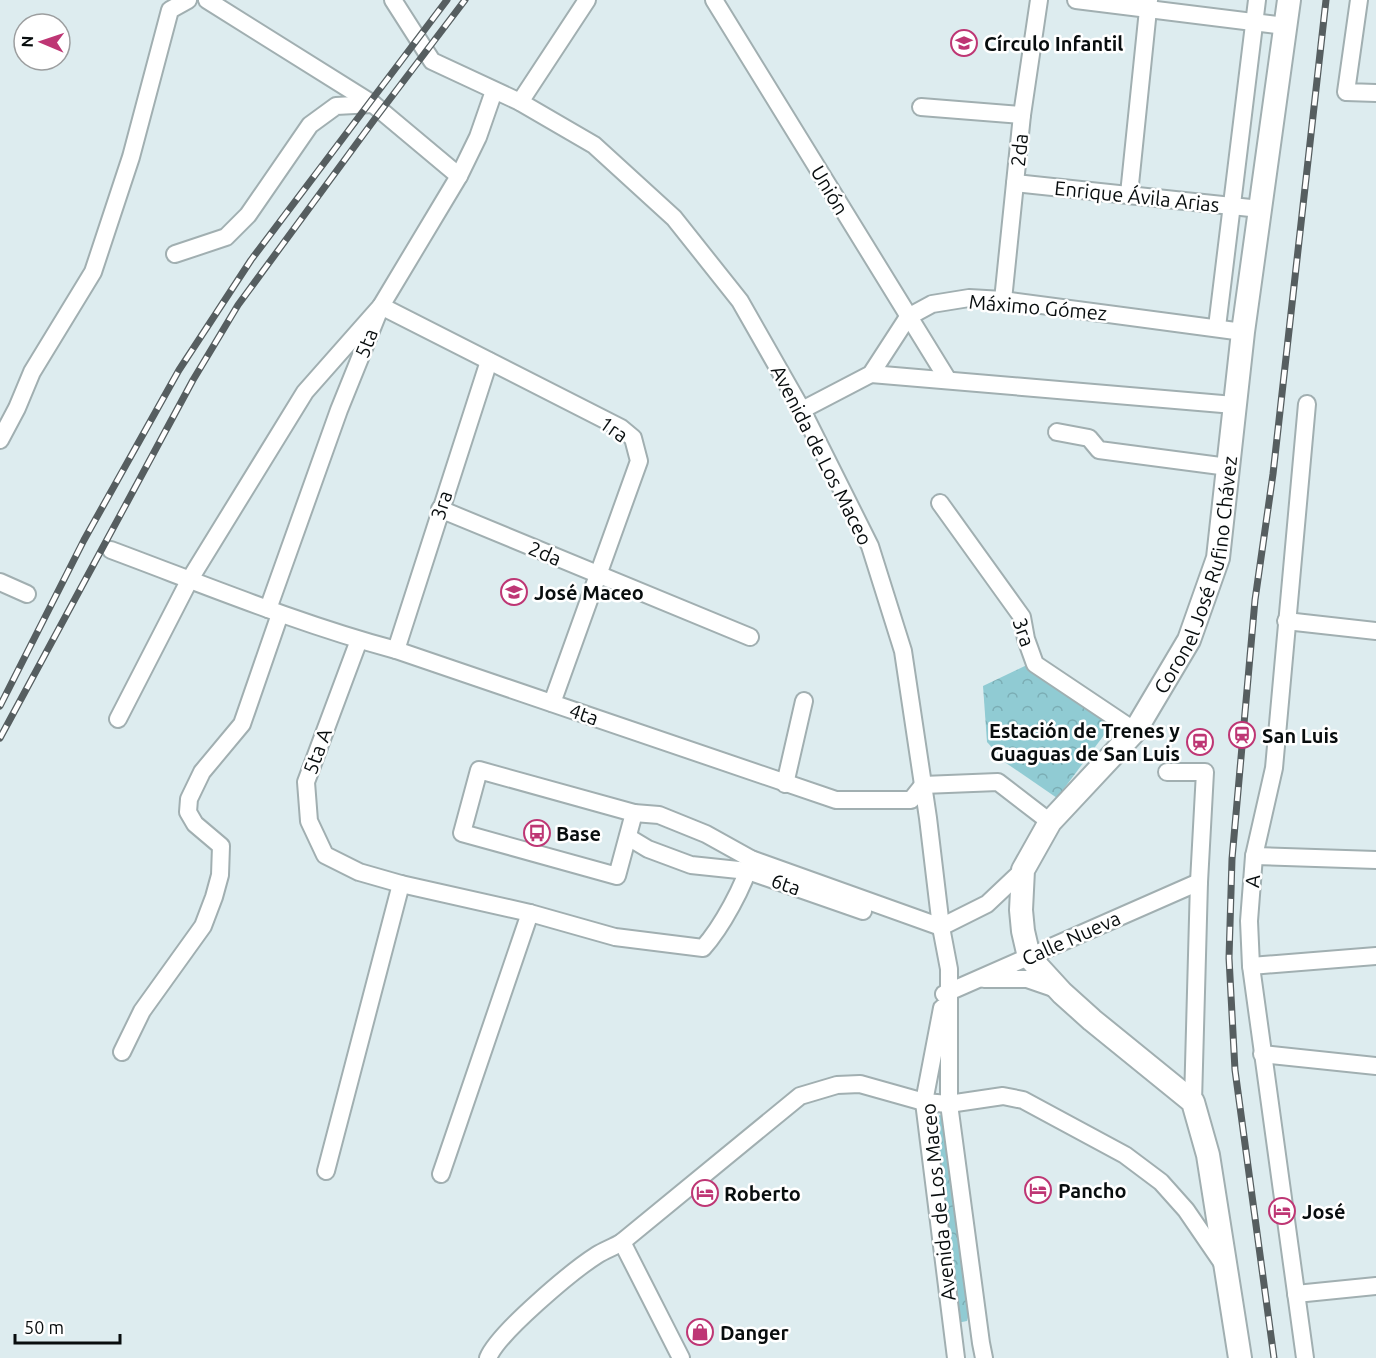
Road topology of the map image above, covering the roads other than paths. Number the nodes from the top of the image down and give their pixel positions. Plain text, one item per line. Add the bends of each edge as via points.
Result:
1 (188, 0) edge
2 (207, 0) edge
3 (393, 0) edge
4 (587, 0) edge
5 (714, 0) edge
6 (1039, 0) edge
7 (1076, 0) edge
8 (1257, 0) edge
9 (1289, 0) edge
10 (1359, 0) edge
11 (1149, 5) edge
12 (1254, 23) junction
13 (1285, 26) junction
14 (494, 91) junction
15 (1376, 93) edge
16 (520, 102) junction
17 (373, 104) junction
18 (921, 107) dead end
19 (1022, 115) junction
20 (459, 176) junction
21 (1015, 183) junction
22 (1129, 194) junction
23 (1233, 206) junction
24 (1260, 209) junction
25 (175, 254) dead end
26 (1003, 300) junction
27 (381, 306) junction
28 (908, 317) junction
29 (1217, 327) junction
30 (1243, 332) junction
31 (489, 361) junction
32 (871, 374) junction
33 (948, 380) junction
34 (1307, 404) dead end
35 (1234, 405) junction
36 (802, 410) junction
37 (1057, 432) dead end
38 (0, 440) edge
39 (1228, 467) junction
40 (940, 503) dead end
41 (440, 509) junction
42 (111, 550) dead end
43 (598, 575) junction
44 (190, 579) junction
45 (0, 582) edge
46 (27, 594) dead end
47 (274, 612) junction
48 (1286, 621) junction
49 (1376, 631) edge
50 (750, 637) dead end
51 (359, 640) junction
52 (396, 650) junction
53 (804, 701) dead end
54 (552, 703) junction
55 (118, 718) dead end
56 (1135, 731) junction
57 (1167, 772) dead end
58 (785, 784) junction
59 (923, 785) junction
60 (634, 813) junction
61 (1050, 822) junction
62 (628, 837) junction
63 (1254, 856) junction
64 (1376, 860) edge
65 (749, 865) junction
66 (1023, 870) junction
67 (1199, 882) junction
68 (401, 884) junction
69 (530, 913) junction
70 (943, 933) junction
71 (1376, 956) edge
72 (1029, 957) junction
73 (1251, 966) junction
74 (977, 979) junction
75 (947, 993) junction
76 (1062, 993) junction
77 (122, 1052) dead end
78 (1262, 1054) junction
79 (1376, 1066) edge
80 (924, 1102) junction
81 (1193, 1102) junction
82 (949, 1104) junction
83 (326, 1172) dead end
84 (441, 1174) dead end
85 (622, 1242) junction
86 (1227, 1269) junction
87 (1376, 1286) edge
88 (1296, 1294) junction
89 (983, 1350) edge
90 (954, 1357) edge
91 (488, 1358) edge
92 (681, 1358) edge
93 (1240, 1358) edge
94 (1305, 1358) edge

1 - 38 street via 170,10 131,156 93,272 32,372
2 - 17 street
3 - 14 street, Avenida de Los Maceo via 432,61
4 - 16 street
5 - 28 street, Unión
6 - 19 street, 2da
7 - 11 street
8 - 12 street
9 - 13 main road, Coronel José Rufino Chávez
10 - 15 street via 1346,93
11 - 12 street
11 - 22 street
12 - 13 street
12 - 23 street
13 - 24 main road, Coronel José Rufino Chávez
14 - 16 street, Avenida de Los Maceo
14 - 20 street, 5ta
16 - 36 street, Avenida de Los Maceo via 594,145 674,218 740,301
17 - 20 street
17 - 25 street via 336,106 309,124 248,215 226,237
18 - 19 street
19 - 21 street, 2da
20 - 27 street, 5ta
21 - 22 street, Enrique Ávila Arias
21 - 26 street, 2da
22 - 23 street, Enrique Ávila Arias
23 - 24 street, Enrique Ávila Arias
23 - 29 street
24 - 30 main road, Coronel José Rufino Chávez
26 - 28 street, Máximo Gómez via 969,298 932,303
26 - 29 street, Máximo Gómez
27 - 31 street, 1ra
27 - 44 street via 305,393
27 - 47 street, 5ta via 339,410
28 - 32 street, Máximo Gómez
28 - 33 street, Unión
29 - 30 street, Máximo Gómez
30 - 35 main road, Coronel José Rufino Chávez
31 - 41 street, 3ra
31 - 43 street, 1ra via 621,428 633,438 639,461
32 - 33 street
32 - 36 street, Máximo Gómez
33 - 35 street
34 - 48 street, A
35 - 39 main road, Coronel José Rufino Chávez
36 - 59 street, Avenida de Los Maceo via 870,546 903,651
37 - 39 street via 1089,438 1099,450
39 - 56 main road, Coronel José Rufino Chávez via 1218,558 1189,640
40 - 56 street, 3ra via 1022,617 1035,664
41 - 43 street, 2da
41 - 52 street, 3ra
42 - 44 street, 4ta
43 - 50 street, 2da
43 - 54 street, 1ra
44 - 47 street, 4ta
44 - 55 street
45 - 46 street
47 - 51 street, 4ta
47 - 77 street, 5ta via 242,724 202,772 189,799 188,812 195,824 221,846 214,897 203,926 142,1011
48 - 49 street
48 - 63 street, A via 1274,768
51 - 52 street, 4ta
51 - 68 street, 5ta A via 306,782 309,821 325,855 359,872
52 - 54 street, 4ta
53 - 58 street
54 - 58 street, 4ta
56 - 61 main road, Coronel José Rufino Chávez
57 - 67 street via 1204,771
58 - 59 street, 4ta via 836,800 911,800
59 - 61 street via 998,782
59 - 70 street, Avenida de Los Maceo
60 - 62 street
60 - 62 street, 6ta via 479,770 462,833 617,876
60 - 65 street, 6ta via 659,815 706,834
61 - 66 main road, Coronel José Rufino Chávez
62 - 65 street, 6ta via 691,865
63 - 64 street
63 - 73 street, A via 1249,921
65 - 69 street, 5ta A via 714,936 703,948 615,937
65 - 70 street, 6ta
66 - 70 street via 987,904
66 - 72 main road, Coronel José Rufino Chávez via 1023,931
67 - 72 street, Calle Nueva
67 - 81 street
68 - 69 street, 5ta A
68 - 83 street
69 - 84 street
70 - 75 street, Avenida de Los Maceo
71 - 73 street
72 - 74 street, Calle Nueva
72 - 76 main road
73 - 78 street, A
74 - 75 street, Calle Nueva
74 - 76 street via 1027,979
75 - 80 street, Avenida de Los Maceo
75 - 82 street, Avenida de Los Maceo
76 - 81 main road
78 - 79 street
78 - 88 street, A
80 - 82 street
80 - 85 street via 860,1084 837,1085 800,1096
80 - 90 street, Avenida de Los Maceo
81 - 86 main road via 1208,1155
82 - 86 street via 1003,1096 1023,1100 1125,1155 1161,1182
82 - 89 street, Avenida de Los Maceo
85 - 91 street via 557,1286 514,1325
85 - 92 street
86 - 93 main road
87 - 88 street
88 - 94 street, A
89 - 90 street

